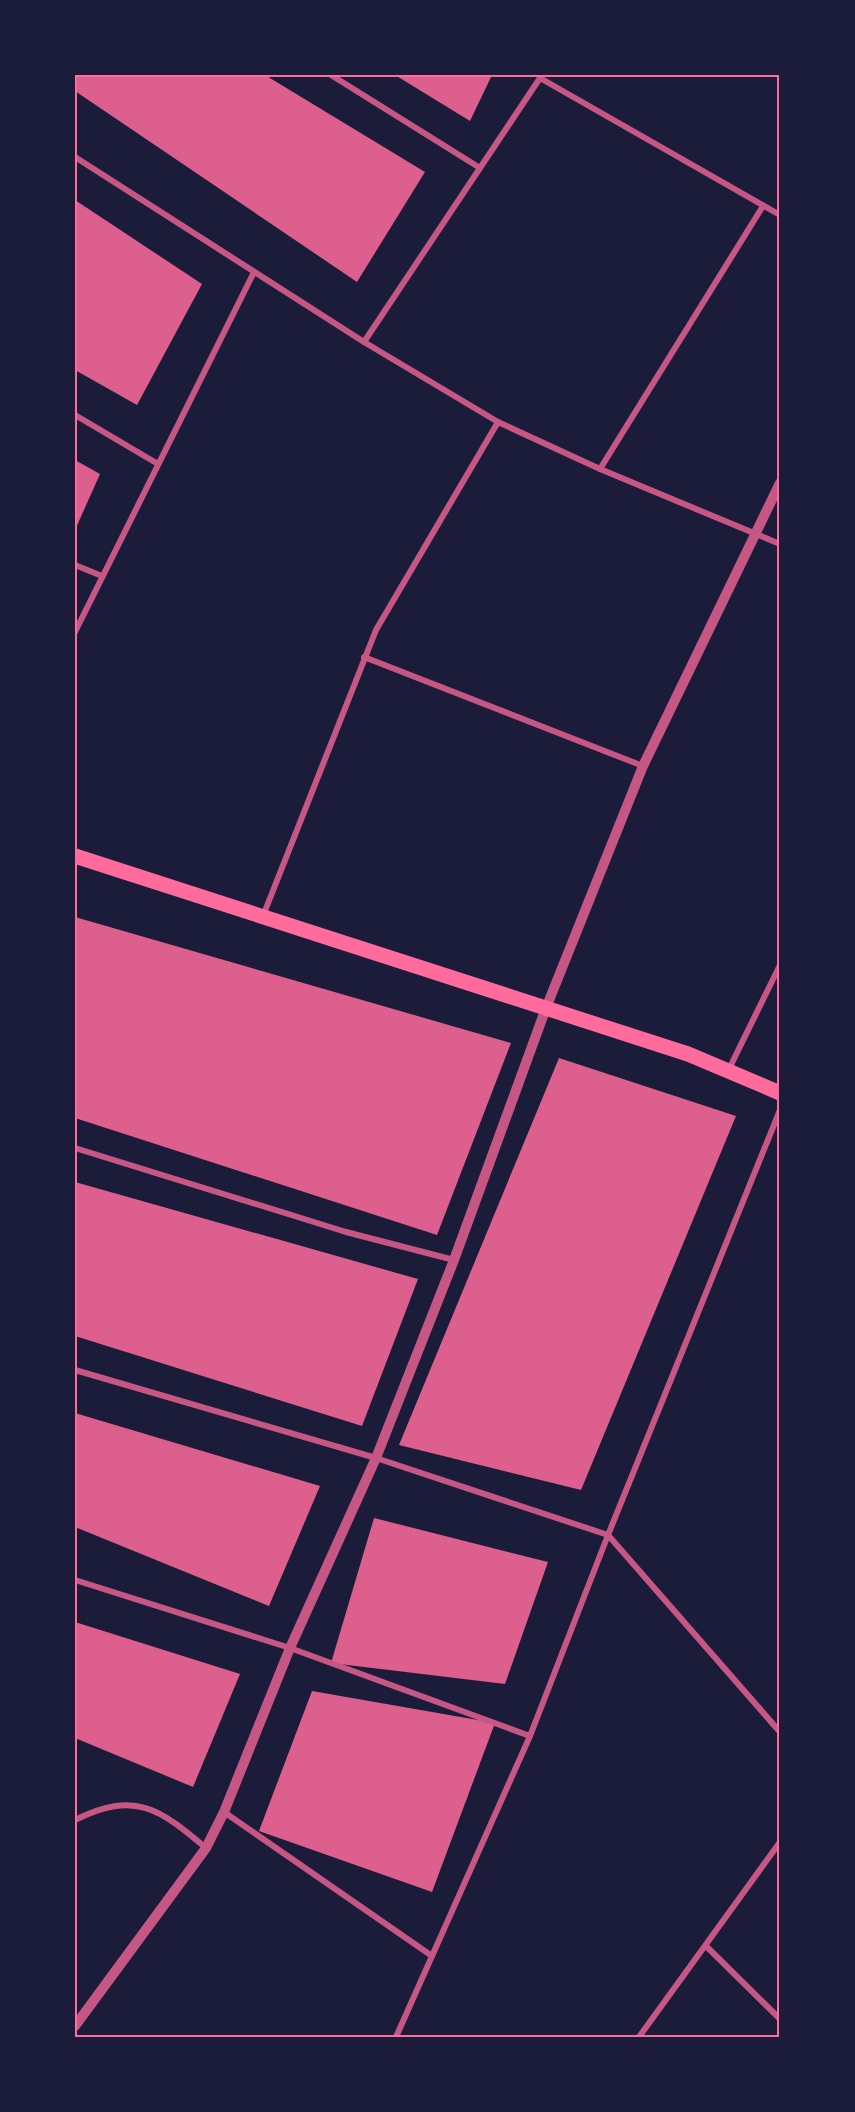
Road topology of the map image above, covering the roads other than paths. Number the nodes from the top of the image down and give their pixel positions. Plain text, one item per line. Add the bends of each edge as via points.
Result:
1 (331, 75) edge
2 (541, 76) edge
3 (75, 157) edge
4 (480, 168) junction
5 (763, 206) junction
6 (780, 215) edge
7 (254, 272) junction
8 (364, 342) junction
9 (75, 415) edge
10 (498, 422) junction
11 (158, 464) junction
12 (600, 469) junction
13 (780, 483) edge
14 (756, 532) junction
15 (780, 544) edge
16 (75, 565) edge
17 (102, 576) junction
18 (75, 632) edge
19 (364, 657) junction
20 (643, 766) junction
21 (75, 856) edge
22 (263, 916) junction
23 (780, 965) edge
24 (546, 1008) junction
25 (728, 1071) junction
26 (780, 1093) edge
27 (780, 1110) edge
28 (75, 1148) edge
29 (454, 1260) junction
30 (75, 1370) edge
31 (376, 1458) junction
32 (608, 1534) junction
33 (75, 1580) edge
34 (290, 1648) junction
35 (780, 1732) edge
36 (530, 1736) junction
37 (224, 1812) junction
38 (75, 1820) edge
39 (780, 1842) edge
40 (206, 1848) junction
41 (706, 1946) junction
42 (432, 1956) junction
43 (780, 2019) edge
44 (75, 2026) edge
45 (396, 2037) edge
46 (639, 2037) edge

1 - 4 street
2 - 4 street
2 - 5 street
3 - 7 street
4 - 8 street
5 - 6 street
5 - 12 street
7 - 8 street
7 - 11 street
8 - 10 street
9 - 11 street
10 - 12 street
10 - 19 street
11 - 17 street
12 - 14 street
13 - 14 street
14 - 15 street
14 - 20 street
16 - 17 street
17 - 18 street
19 - 20 street
19 - 22 street
20 - 24 street
21 - 22 main road
22 - 24 main road
23 - 25 street
24 - 25 main road
24 - 29 street
25 - 26 main road
27 - 32 street
28 - 29 street via 334,1228
29 - 31 street
30 - 31 street
31 - 32 street
31 - 34 street
32 - 35 street
32 - 36 street
33 - 34 street
34 - 36 street
34 - 37 street
36 - 42 street
37 - 40 street
37 - 42 street
38 - 40 street via 90,1812 138,1804 170,1817
39 - 41 street
40 - 44 street
41 - 43 street
41 - 46 street
42 - 45 street

